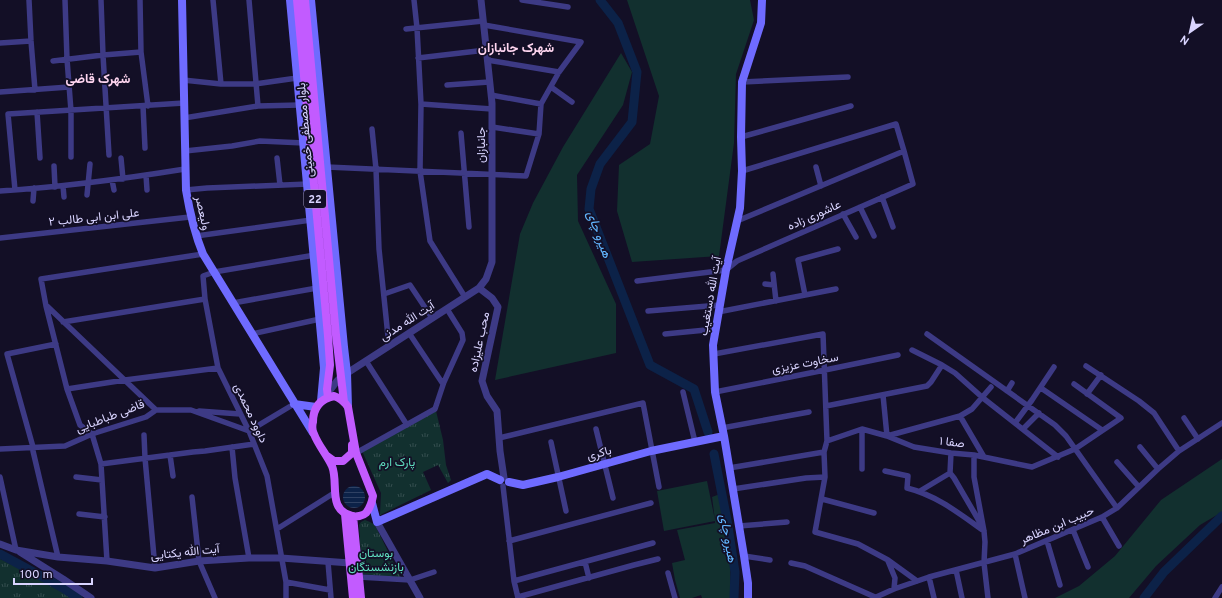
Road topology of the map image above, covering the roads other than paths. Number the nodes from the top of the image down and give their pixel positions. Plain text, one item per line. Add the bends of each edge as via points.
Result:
1 (29, 0) edge
2 (65, 0) edge
3 (101, 0) edge
4 (140, 0) edge
5 (182, 0) edge
6 (213, 0) edge
7 (249, 0) edge
8 (304, 0) edge
9 (311, 0) edge
10 (414, 0) edge
11 (481, 0) edge
12 (522, 0) edge
13 (762, 0) edge
14 (294, 2) edge
15 (568, 7) dead end
16 (484, 23) junction
17 (417, 28) junction
18 (406, 29) dead end
19 (30, 41) junction
20 (0, 43) edge
21 (298, 49) junction
22 (486, 50) junction
23 (141, 52) junction
24 (103, 55) junction
25 (418, 58) junction
26 (67, 59) junction
27 (487, 60) junction
28 (53, 61) dead end
29 (559, 72) junction
30 (848, 77) dead end
31 (297, 78) junction
32 (183, 80) junction
33 (490, 82) junction
34 (742, 82) junction
35 (221, 84) junction
36 (256, 84) junction
37 (447, 85) dead end
38 (69, 87) junction
39 (551, 87) junction
40 (35, 90) junction
41 (0, 92) edge
42 (491, 95) junction
43 (572, 102) dead end
44 (184, 104) junction
45 (420, 104) junction
46 (541, 104) junction
47 (300, 105) junction
48 (146, 106) junction
49 (258, 106) junction
50 (851, 106) dead end
51 (106, 108) junction
52 (492, 109) junction
53 (71, 111) junction
54 (37, 112) junction
55 (184, 118) junction
56 (492, 127) junction
57 (372, 129) dead end
58 (461, 133) dead end
59 (539, 134) junction
60 (741, 137) junction
61 (304, 143) junction
62 (145, 148) dead end
63 (185, 151) junction
64 (904, 151) junction
65 (109, 155) dead end
66 (71, 157) dead end
67 (40, 158) dead end
68 (121, 158) dead end
69 (277, 158) dead end
70 (90, 164) dead end
71 (54, 166) dead end
72 (327, 167) junction
73 (816, 167) dead end
74 (185, 169) junction
75 (376, 169) junction
76 (420, 171) junction
77 (742, 171) junction
78 (464, 174) junction
79 (146, 175) junction
80 (492, 175) junction
81 (123, 179) junction
82 (112, 180) junction
83 (89, 183) junction
84 (308, 184) junction
85 (280, 185) junction
86 (63, 186) junction
87 (821, 186) junction
88 (55, 187) junction
89 (34, 188) junction
90 (15, 190) junction
91 (114, 190) dead end
92 (147, 190) dead end
93 (186, 190) junction
94 (0, 191) edge
95 (87, 195) dead end
96 (64, 197) dead end
97 (882, 197) junction
98 (34, 202) dead end
99 (860, 207) junction
100 (843, 214) junction
101 (190, 217) junction
102 (311, 220) junction
103 (737, 221) junction
104 (469, 227) dead end
105 (893, 227) dead end
106 (196, 236) junction
107 (874, 236) dead end
108 (856, 237) dead end
109 (0, 238) edge
110 (838, 249) dead end
111 (203, 254) junction
112 (315, 256) junction
113 (726, 270) junction
114 (214, 272) junction
115 (773, 274) dead end
116 (637, 281) dead end
117 (765, 284) dead end
118 (774, 285) junction
119 (317, 288) junction
120 (479, 288) junction
121 (836, 289) dead end
122 (384, 294) junction
123 (805, 295) junction
124 (465, 297) junction
125 (205, 299) junction
126 (776, 301) junction
127 (233, 303) junction
128 (46, 306) junction
129 (447, 308) junction
130 (719, 308) junction
131 (648, 311) dead end
132 (432, 318) junction
133 (320, 319) junction
134 (64, 322) junction
135 (716, 329) junction
136 (409, 333) junction
137 (252, 334) junction
138 (665, 334) dead end
139 (927, 334) dead end
140 (56, 344) junction
141 (389, 346) junction
142 (912, 350) dead end
143 (714, 354) junction
144 (898, 354) dead end
145 (366, 361) junction
146 (942, 365) junction
147 (1086, 366) dead end
148 (1054, 367) dead end
149 (218, 368) junction
150 (825, 370) junction
151 (344, 375) junction
152 (1101, 375) junction
153 (125, 380) junction
154 (1012, 382) dead end
155 (443, 384) junction
156 (1074, 384) dead end
157 (991, 388) dead end
158 (1041, 388) junction
159 (67, 390) junction
160 (1007, 391) junction
161 (683, 392) dead end
162 (715, 392) junction
163 (1087, 394) junction
164 (883, 395) junction
165 (983, 398) junction
166 (323, 400) junction
167 (294, 404) junction
168 (346, 404) junction
169 (1028, 405) junction
170 (826, 406) junction
171 (156, 410) junction
172 (191, 410) junction
173 (809, 412) dead end
174 (1039, 413) junction
175 (240, 414) junction
176 (960, 416) junction
177 (1184, 418) dead end
178 (1015, 423) junction
179 (407, 424) junction
180 (1222, 424) edge
181 (862, 429) junction
182 (1023, 429) junction
183 (596, 430) dead end
184 (1102, 430) junction
185 (249, 431) junction
186 (723, 432) junction
187 (313, 433) junction
188 (92, 434) junction
189 (144, 436) dead end
190 (887, 436) junction
191 (499, 438) junction
192 (353, 439) junction
193 (1198, 439) junction
194 (827, 441) junction
195 (551, 442) dead end
196 (695, 442) junction
197 (254, 444) junction
198 (33, 447) junction
199 (232, 447) junction
200 (1140, 447) dead end
201 (1075, 448) junction
202 (0, 449) edge
203 (651, 451) junction
204 (1179, 451) junction
205 (824, 452) junction
206 (356, 453) junction
207 (952, 453) junction
208 (170, 455) junction
209 (326, 455) junction
210 (974, 455) junction
211 (1058, 457) junction
212 (145, 458) junction
213 (984, 458) junction
214 (1117, 462) dead end
215 (101, 464) junction
216 (604, 464) junction
217 (729, 468) junction
218 (862, 469) dead end
219 (1158, 469) junction
220 (885, 471) dead end
221 (950, 473) junction
222 (173, 476) dead end
223 (0, 477) edge
224 (76, 477) dead end
225 (558, 477) junction
226 (825, 478) junction
227 (102, 480) junction
228 (504, 482) junction
229 (659, 486) dead end
230 (1139, 487) junction
231 (733, 488) junction
232 (920, 491) junction
233 (334, 493) junction
234 (192, 496) dead end
235 (613, 498) dead end
236 (822, 499) junction
237 (372, 502) junction
238 (651, 503) dead end
239 (1117, 508) junction
240 (566, 512) dead end
241 (874, 513) dead end
242 (78, 514) dead end
243 (349, 515) junction
244 (105, 517) junction
245 (1102, 517) junction
246 (378, 522) junction
247 (787, 522) dead end
248 (739, 526) junction
249 (278, 529) junction
250 (1073, 530) junction
251 (984, 531) junction
252 (509, 541) junction
253 (1047, 541) junction
254 (0, 544) edge
255 (653, 544) dead end
256 (1119, 546) dead end
257 (16, 550) junction
258 (1015, 554) junction
259 (744, 556) junction
260 (58, 557) junction
261 (249, 558) junction
262 (281, 558) junction
263 (658, 559) dead end
264 (770, 560) dead end
265 (888, 560) junction
266 (107, 561) junction
267 (199, 561) junction
268 (328, 562) junction
269 (350, 562) junction
270 (585, 562) junction
271 (791, 563) dead end
272 (984, 563) junction
273 (1088, 567) dead end
274 (155, 568) junction
275 (956, 570) junction
276 (434, 572) dead end
277 (668, 573) dead end
278 (359, 577) junction
279 (929, 577) junction
280 (589, 578) junction
281 (410, 580) junction
282 (514, 581) junction
283 (917, 581) junction
284 (286, 582) junction
285 (1060, 585) dead end
286 (1222, 587) edge
287 (894, 589) junction
288 (330, 590) junction
289 (1218, 595) edge
290 (90, 598) edge
291 (215, 598) edge
292 (286, 598) edge
293 (331, 598) edge
294 (353, 598) edge
295 (361, 598) edge
296 (420, 598) edge
297 (518, 598) edge
298 (675, 598) edge
299 (748, 598) edge
300 (875, 598) edge
301 (934, 598) edge
302 (962, 598) edge
303 (988, 598) edge
304 (1025, 598) edge

1 - 19 street
2 - 26 street
3 - 24 street
4 - 23 street
5 - 32 main road, ولیعصر
6 - 35 street
7 - 36 street
8 - 151 main road, بلوار مصطفی خمینی / 22 via 336,335
9 - 72 main road
10 - 17 street
11 - 16 street, جانبازان
12 - 15 street
13 - 34 main road, آیت الله دستغیب via 761,23
14 - 21 main road, بلوار مصطفی خمینی / 22
16 - 17 street
16 - 22 street, جانبازان
16 - 29 street via 581,42
17 - 18 street
17 - 25 street
19 - 20 street
19 - 40 street
21 - 31 main road
21 - 166 main road, بلوار مصطفی خمینی / 22 via 328,336 330,365
22 - 25 street
22 - 27 street, جانبازان
23 - 24 street
23 - 48 street
24 - 26 street
24 - 51 street
25 - 45 street
26 - 28 street
26 - 38 street
27 - 29 street
27 - 33 street, جانبازان
29 - 39 street
30 - 34 street
31 - 36 street
31 - 47 main road
32 - 35 street
32 - 44 main road, ولیعصر
33 - 37 street
33 - 42 street, جانبازان
34 - 60 main road, آیت الله دستغیب
35 - 36 street
36 - 49 street
38 - 40 street
38 - 53 street
39 - 43 street
39 - 46 street
40 - 41 street
42 - 46 street
42 - 52 street, جانبازان
44 - 48 street
44 - 55 main road, ولیعصر
45 - 52 street
45 - 76 street
46 - 59 street
47 - 49 street
47 - 61 main road
48 - 51 street
48 - 62 street
49 - 55 street
50 - 60 street
51 - 53 street
51 - 65 street
52 - 56 street, جانبازان
53 - 54 street
53 - 66 street
54 - 67 street
54 - 90 street via 8,114
55 - 63 main road, ولیعصر
56 - 59 street
56 - 80 street, جانبازان
57 - 75 street
58 - 78 street
59 - 80 street via 526,176
60 - 77 main road, آیت الله دستغیب
61 - 63 street via 260,141
61 - 84 main road
63 - 74 main road, ولیعصر
64 - 77 street via 896,124
64 - 87 street
64 - 97 street, عاشوری زاده via 913,184
68 - 81 street
69 - 85 street
70 - 83 street
71 - 88 street
72 - 75 street
72 - 151 main road via 344,348
73 - 87 street
74 - 79 street
74 - 93 main road, ولیعصر
75 - 76 street
75 - 122 street via 379,249
76 - 78 street
76 - 124 street via 430,241
77 - 103 main road, آیت الله دستغیب
78 - 80 street
78 - 104 street
79 - 81 street
79 - 92 street
80 - 120 street, جانبازان via 492,262 486,279
81 - 82 street
82 - 83 street
82 - 91 street
83 - 86 street
83 - 95 street
84 - 85 street
84 - 102 main road
85 - 93 street
86 - 88 street
86 - 96 street
87 - 103 street
88 - 89 street
89 - 90 street
89 - 98 street
90 - 94 street
93 - 101 main road, ولیعصر
97 - 99 street, عاشوری زاده
97 - 105 street
99 - 100 street, عاشوری زاده
99 - 107 street
100 - 108 street
100 - 113 street, عاشوری زاده via 737,261
101 - 106 main road, ولیعصر
101 - 109 street, علی ابن ابی طالب ۲
102 - 106 street
102 - 112 main road
103 - 113 main road, آیت الله دستغیب
106 - 111 main road, ولیعصر
110 - 123 street via 798,260
111 - 114 main road, ولیعصر
111 - 128 street via 41,279
112 - 114 street
112 - 119 main road
113 - 116 street
113 - 130 main road, آیت الله دستغیب
114 - 125 street, داوود محمدی via 204,276
114 - 127 main road, ولیعصر
115 - 118 street
117 - 118 street
118 - 126 street
119 - 127 street
119 - 133 main road
120 - 124 street, آیت‌ الله مدنی
120 - 191 street, محب علیزاده via 492,298 498,307 482,381 487,396 497,411
121 - 123 street
122 - 132 street via 410,285
122 - 141 street
123 - 126 street
124 - 129 street, آیت‌ الله مدنی
125 - 134 street
125 - 149 street, داوود محمدی
126 - 130 street
127 - 137 main road, ولیعصر
128 - 134 street
128 - 140 street
129 - 132 street, آیت‌ الله مدنی
129 - 155 street via 462,333 463,340
130 - 131 street
130 - 135 main road, آیت الله دستغیب
132 - 136 street, آیت‌ الله مدنی
133 - 137 street
133 - 166 main road via 324,368
134 - 153 street
135 - 138 street
135 - 143 main road, آیت الله دستغیب
136 - 141 street, آیت‌ الله مدنی
136 - 155 street
137 - 167 main road, ولیعصر
139 - 160 street
140 - 159 street
140 - 198 street via 8,354
141 - 145 street, آیت‌ الله مدنی
142 - 146 street
143 - 150 street via 823,334
143 - 162 main road, آیت الله دستغیب
144 - 150 street, سخاوت عزیزی
145 - 151 street, آیت‌ الله مدنی
145 - 179 street
146 - 164 street via 929,385
146 - 165 street
147 - 152 street
148 - 158 street
149 - 153 street
149 - 175 street, داوود محمدی
150 - 162 street, سخاوت عزیزی
150 - 170 street
151 - 166 street, آیت‌ الله مدنی via 330,388
151 - 168 main road
152 - 163 street
152 - 204 street via 1154,413
153 - 159 street
153 - 171 street
154 - 160 street
155 - 179 street via 435,409
156 - 163 street
157 - 165 street
158 - 169 street
158 - 184 street
159 - 188 street via 80,425
160 - 169 street
161 - 196 street
162 - 186 main road, آیت الله دستغیب
163 - 184 street, صفا ۱ via 1121,418
164 - 170 street
164 - 190 street
165 - 176 street
165 - 178 street
166 - 167 main road
166 - 168 main road via 334,396
166 - 187 main road via 313,415
167 - 185 street
167 - 187 main road, ولیعصر
168 - 192 main road
169 - 174 street
169 - 178 street
170 - 194 street
171 - 172 street, قاضی طباطبایی
171 - 188 street, قاضی طباطبایی via 146,417
172 - 175 street
172 - 185 street, قاضی طباطبایی
173 - 186 street
174 - 182 street
174 - 201 street via 1055,425
175 - 185 street, داوود محمدی
176 - 190 street
176 - 213 street
177 - 193 street
178 - 182 street
179 - 206 street
180 - 193 street, حبیب ابن مظاهر
181 - 190 street, صفا ۱
181 - 194 street
181 - 218 street
182 - 211 street
183 - 216 street
184 - 201 street, صفا ۱
185 - 197 street, داوود محمدی
186 - 196 main road, باکری
186 - 217 main road, آیت الله دستغیب
187 - 209 main road
188 - 198 street, قاضی طباطبایی via 65,446
188 - 215 street
189 - 212 street
190 - 207 street, صفا ۱ via 914,447
191 - 203 street via 643,403
191 - 228 street, محب علیزاده
192 - 206 main road
192 - 209 main road via 352,453 347,459 334,461
193 - 204 street, حبیب ابن مظاهر
194 - 205 street
195 - 225 street
196 - 203 main road, باکری
197 - 199 street
197 - 249 street, داوود محمدی via 267,476
198 - 202 street, قاضی طباطبایی
198 - 260 street
199 - 208 street
199 - 261 street
200 - 219 street
201 - 211 street, صفا ۱
201 - 239 street
203 - 216 main road, باکری
203 - 229 street
204 - 219 street, حبیب ابن مظاهر
205 - 217 street
205 - 226 street
206 - 237 main road via 373,496
207 - 210 street, صفا ۱
207 - 221 street
208 - 212 street
208 - 222 street
209 - 233 main road via 334,475
210 - 213 street, صفا ۱
210 - 251 street via 974,477
211 - 213 street, صفا ۱ via 1032,467
212 - 215 street
212 - 274 street
214 - 230 street
215 - 227 street
216 - 225 main road, باکری
216 - 235 street
217 - 231 main road, آیت الله دستغیب
219 - 230 street, حبیب ابن مظاهر
220 - 232 street via 908,476 907,488
221 - 232 street
221 - 251 street
223 - 257 street
224 - 227 street
225 - 228 main road, باکری via 523,485
225 - 240 street
226 - 231 street via 806,478
226 - 236 street
227 - 244 street
228 - 246 main road, باکری via 487,474
228 - 252 street, محب علیزاده
230 - 239 street, حبیب ابن مظاهر
231 - 248 main road, آیت الله دستغیب
232 - 251 street via 952,508
233 - 243 main road via 339,507
233 - 249 street
234 - 267 street
236 - 241 street
236 - 265 street via 814,532 858,544
237 - 243 main road via 366,513 359,516
237 - 246 main road
238 - 252 street
239 - 245 street, حبیب ابن مظاهر
242 - 244 street
243 - 269 main road
243 - 278 main road
244 - 266 street
245 - 250 street, حبیب ابن مظاهر
245 - 256 street
246 - 281 street
247 - 248 street
248 - 259 main road, آیت الله دستغیب
249 - 262 street, داوود محمدی
250 - 253 street, حبیب ابن مظاهر
250 - 273 street
251 - 272 street
252 - 282 street, محب علیزاده
253 - 258 street, حبیب ابن مظاهر
253 - 285 street
254 - 257 street, آیت الله یکتایی
255 - 270 street
257 - 260 street, آیت الله یکتایی
257 - 290 street
258 - 272 street, حبیب ابن مظاهر
258 - 304 street
259 - 264 street
259 - 299 main road, آیت الله دستغیب
260 - 266 street, آیت الله یکتایی
261 - 262 street, آیت الله یکتایی
261 - 267 street, آیت الله یکتایی
262 - 268 street, آیت الله یکتایی
262 - 284 street, داوود محمدی
263 - 280 street
265 - 283 street
265 - 287 street via 895,578
266 - 274 street, آیت الله یکتایی
267 - 274 street, آیت الله یکتایی
267 - 291 street
268 - 269 street, آیت الله یکتایی
268 - 288 street
269 - 294 main road
270 - 280 street
270 - 282 street
271 - 300 street via 805,566
272 - 275 street, حبیب ابن مظاهر
272 - 303 street
275 - 279 street, حبیب ابن مظاهر
275 - 302 street
276 - 281 street
277 - 298 street
278 - 281 street
278 - 295 main road
279 - 283 street, حبیب ابن مظاهر
279 - 301 street
280 - 297 street
281 - 296 street
282 - 297 street, محب علیزاده
283 - 287 street, حبیب ابن مظاهر
284 - 288 street
284 - 292 street, داوود محمدی
286 - 289 street
287 - 300 street, حبیب ابن مظاهر
288 - 293 street

